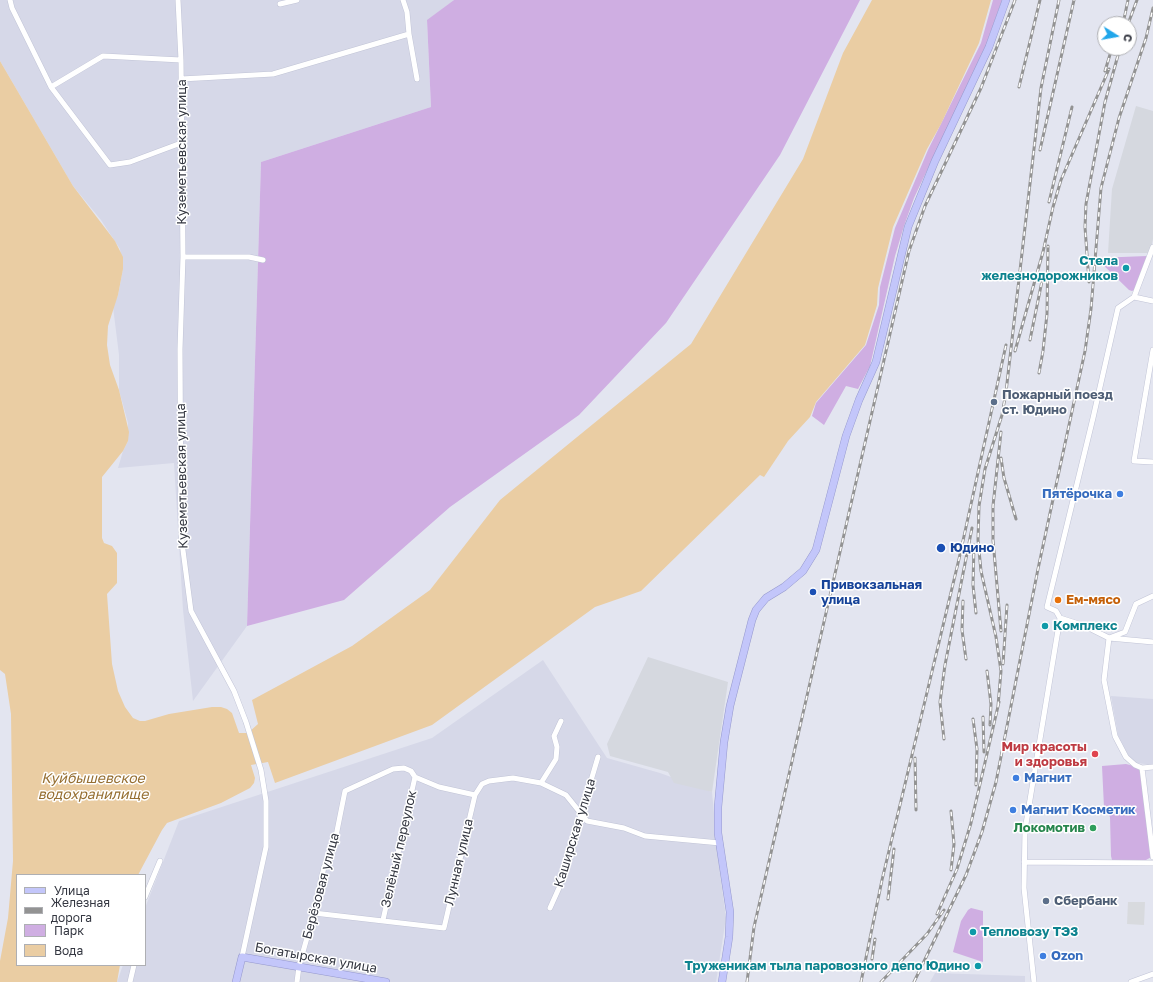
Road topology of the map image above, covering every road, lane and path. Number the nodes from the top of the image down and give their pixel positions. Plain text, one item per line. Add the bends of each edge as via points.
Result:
1 (10, 0) edge
2 (178, 0) edge
3 (297, 0) edge
4 (403, 0) edge
5 (1006, 0) edge
6 (280, 4) dead end
7 (409, 34) junction
8 (181, 60) junction
9 (181, 79) junction
10 (417, 80) dead end
11 (52, 87) junction
12 (181, 144) junction
13 (1153, 247) edge
14 (182, 257) junction
15 (263, 260) dead end
16 (1134, 298) junction
17 (1153, 301) edge
18 (1153, 350) edge
19 (1153, 462) edge
20 (1153, 596) edge
21 (1060, 618) junction
22 (1109, 638) junction
23 (1153, 642) edge
24 (561, 721) dead end
25 (598, 757) dead end
26 (1153, 767) edge
27 (1142, 768) junction
28 (415, 777) junction
29 (542, 784) junction
30 (475, 795) junction
31 (581, 814) junction
32 (720, 843) junction
33 (1153, 857) edge
34 (160, 861) dead end
35 (1024, 862) junction
36 (1153, 863) edge
37 (146, 895) edge
38 (550, 908) dead end
39 (314, 913) junction
40 (383, 920) junction
41 (242, 957) junction
42 (134, 966) edge
43 (300, 966) junction
44 (1153, 974) edge
45 (130, 982) edge
46 (236, 982) edge
47 (297, 982) edge
48 (386, 982) edge
49 (722, 982) edge
50 (1034, 982) edge
51 (1131, 982) edge

1 - 11 street
2 - 8 street, Куземетьевская улица
3 - 6 street
4 - 7 street
5 - 32 main road via 989,47 932,168 908,227 876,362 846,436 816,550 803,571 766,598 756,610 742,658 724,742 718,807
7 - 9 street via 273,74
7 - 10 street
8 - 9 street, Куземетьевская улица
8 - 11 street via 103,56
9 - 12 street, Куземетьевская улица
11 - 12 street via 110,165 130,162
12 - 14 street, Куземетьевская улица
13 - 16 street
14 - 15 street via 249,257
14 - 41 street, Куземетьевская улица via 181,536 191,611 234,691 261,770 266,801 266,846
16 - 17 street
16 - 21 street via 1118,308 1047,607 1056,611
18 - 19 street via 1134,461
20 - 22 street via 1136,604 1125,632
21 - 22 street via 1085,626
21 - 35 street via 1033,774 1025,830
22 - 23 street
22 - 27 street via 1104,680 1115,736 1126,758
24 - 29 street via 554,736 556,759
25 - 31 street, Каширская улица
26 - 27 street
27 - 33 street
28 - 30 street via 439,787
28 - 39 street, Берёзовая улица via 411,771 404,768 393,769 345,791 334,846 324,867
28 - 40 street, Зелёный переулок
29 - 30 street via 513,778 489,781 482,784
29 - 31 street via 566,795
30 - 40 street, Лунная улица via 444,928
31 - 32 street via 587,822 624,828 645,836
31 - 38 street, Каширская улица via 559,888
32 - 49 main road via 730,912
34 - 37 street
35 - 36 street
35 - 50 street via 1025,908
39 - 40 street
39 - 43 street, Берёзовая улица
41 - 43 main road, Богатырская улица
41 - 46 main road
42 - 45 street
43 - 47 street, Берёзовая улица
43 - 48 main road, Богатырская улица
44 - 51 street

